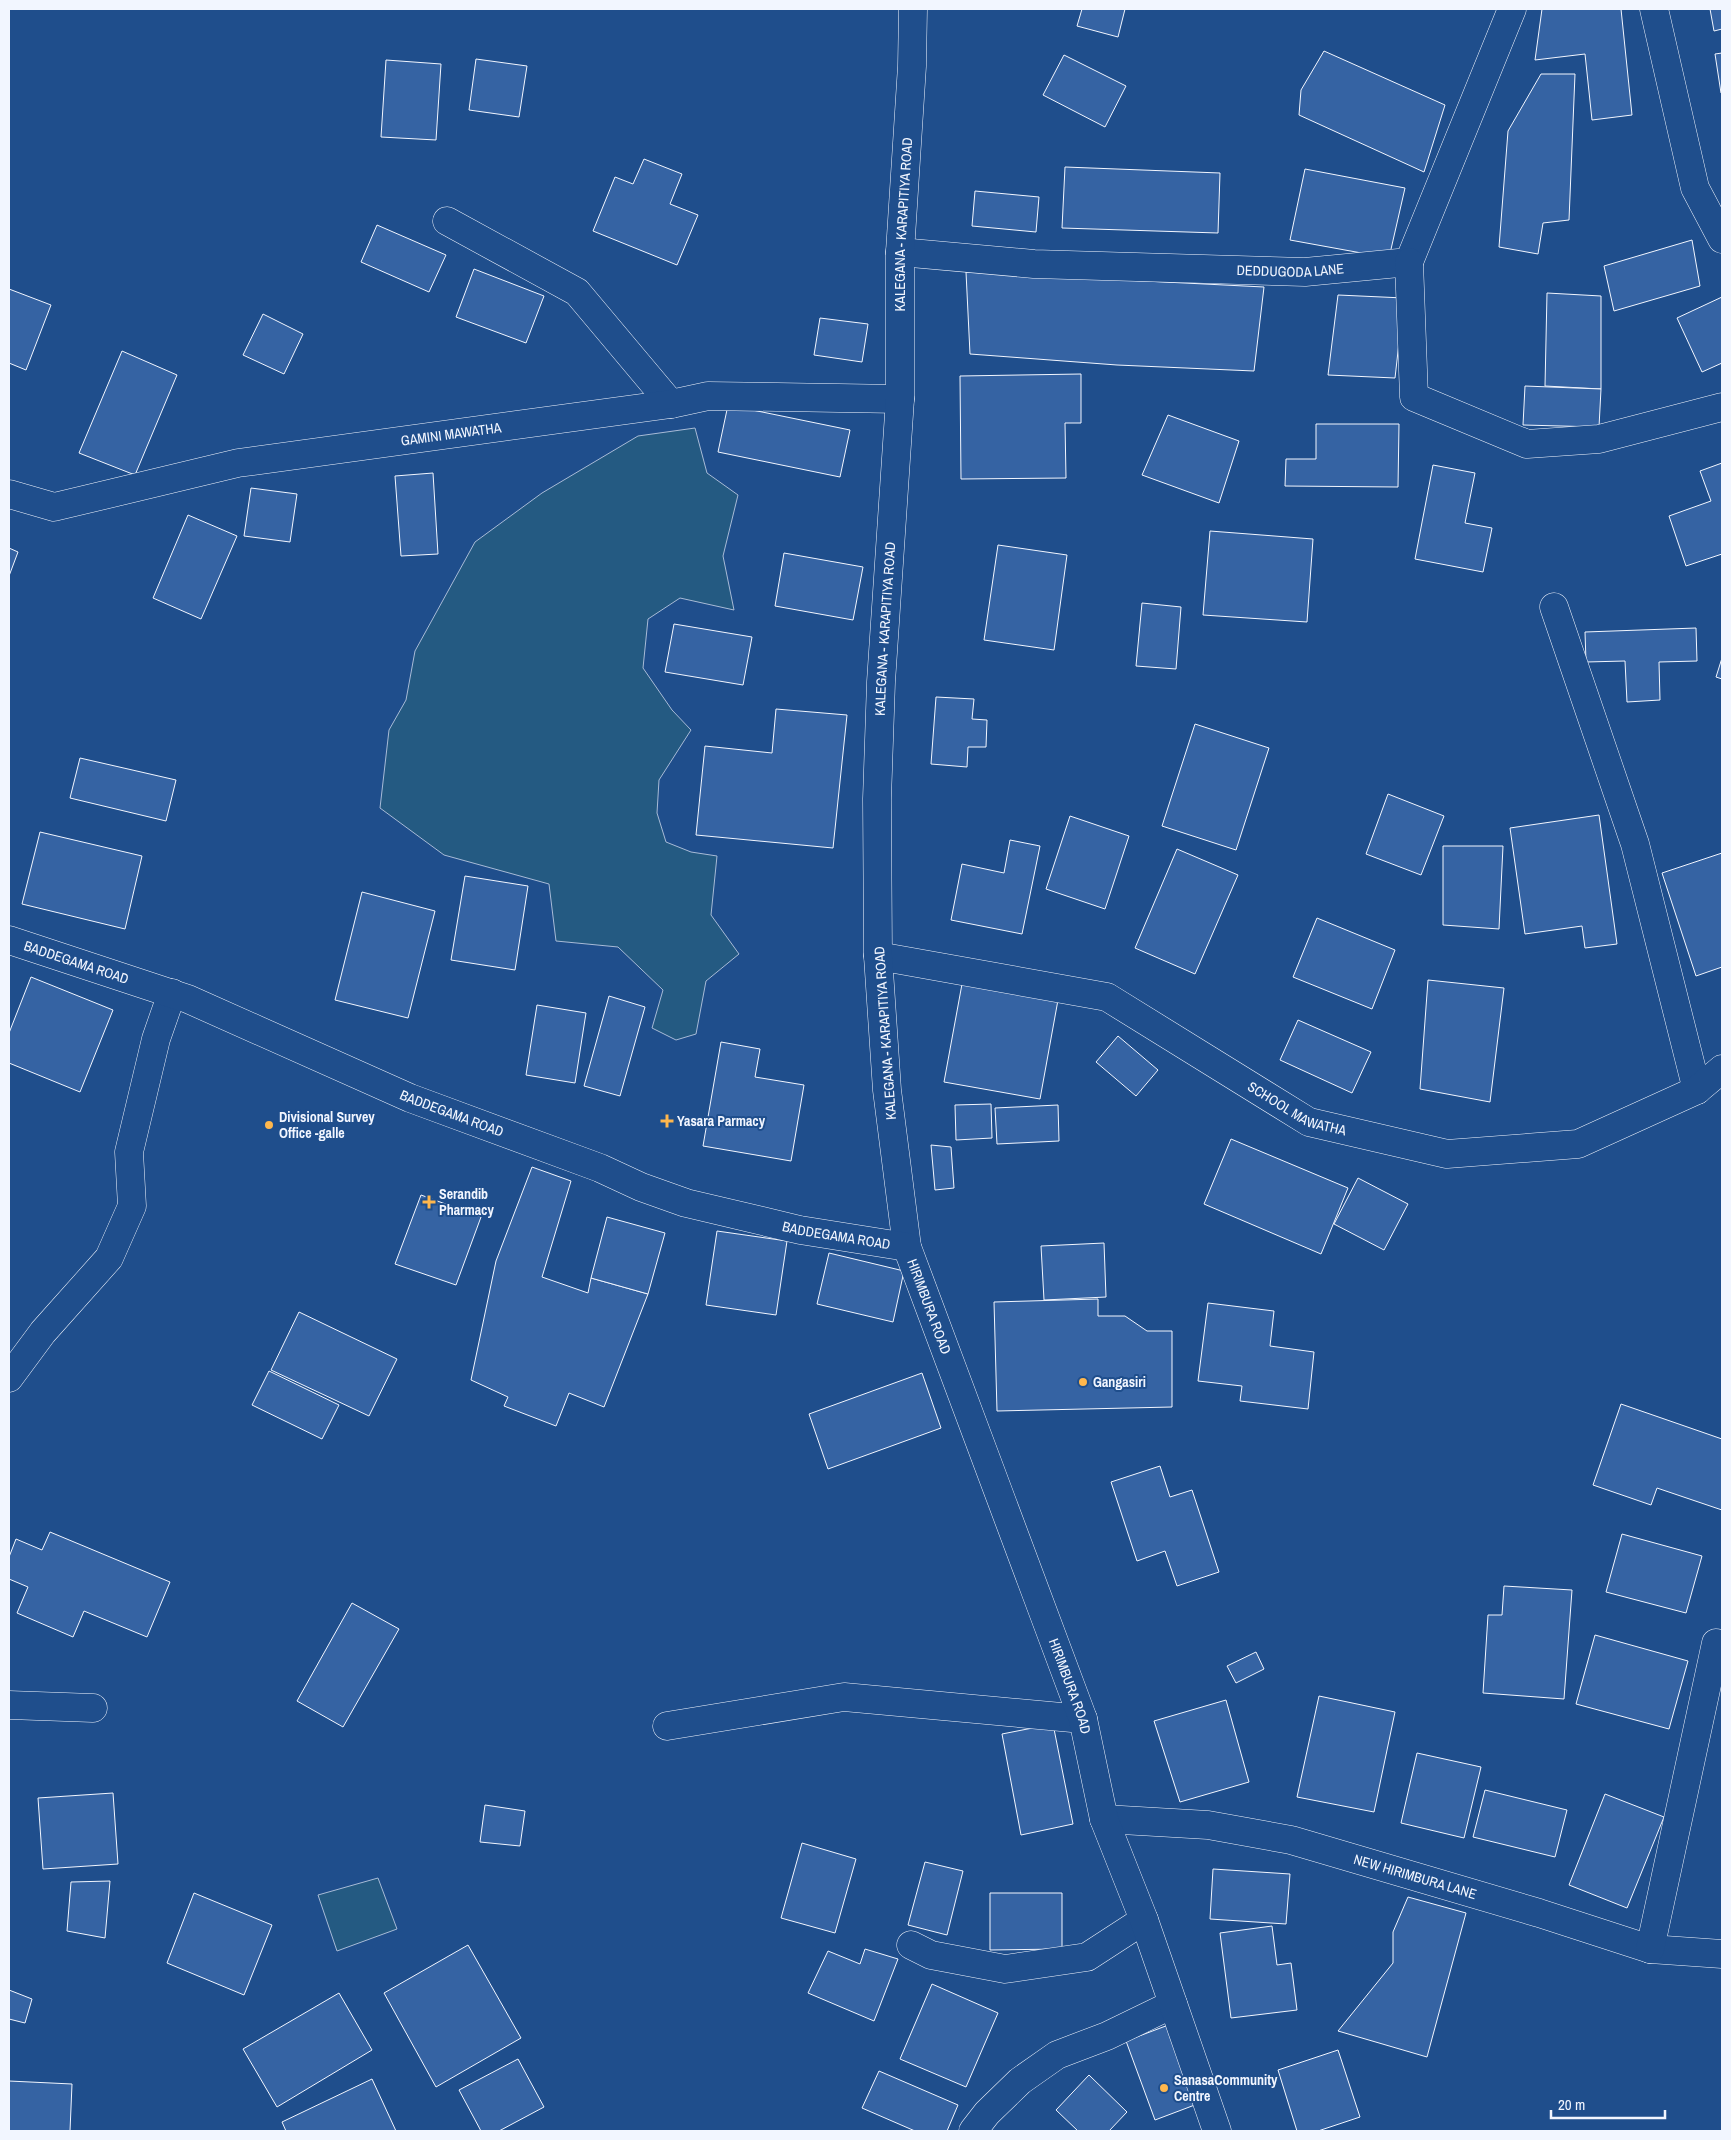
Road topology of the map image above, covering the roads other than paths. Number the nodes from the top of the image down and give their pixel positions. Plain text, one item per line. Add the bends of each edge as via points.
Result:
1 (913, 9) edge
2 (1512, 9) edge
3 (1654, 9) edge
4 (447, 220) dead end
5 (1722, 240) edge
6 (900, 252) junction
7 (1409, 262) junction
8 (900, 399) junction
9 (671, 404) junction
10 (1722, 408) edge
11 (9, 494) edge
12 (1554, 607) dead end
13 (9, 940) edge
14 (878, 956) junction
15 (172, 993) junction
16 (1722, 1069) edge
17 (1697, 1090) junction
18 (907, 1247) junction
19 (9, 1378) edge
20 (1716, 1643) dead end
21 (9, 1705) edge
22 (92, 1708) dead end
23 (1083, 1718) junction
24 (666, 1726) dead end
25 (1104, 1819) junction
26 (1144, 1920) junction
27 (911, 1945) dead end
28 (1650, 1949) junction
29 (1722, 1954) edge
30 (1173, 2004) junction
31 (973, 2131) edge
32 (1217, 2131) edge

1 - 6 street, KALEGANA - KARAPITIYA ROAD
2 - 7 street
3 - 5 street via 1695,188
4 - 9 street via 577,292
6 - 7 street, DEDDUGODA LANE via 1034,264 1305,272
6 - 8 street, KALEGANA - KARAPITIYA ROAD
7 - 10 street via 1414,397 1527,444 1599,439
8 - 9 street, GAMINI MAWATHA via 708,396
8 - 14 street, KALEGANA - KARAPITIYA ROAD via 881,682
9 - 11 street, GAMINI MAWATHA via 238,463 54,507
12 - 17 street via 1634,844
13 - 15 street, BADDEGAMA ROAD
14 - 17 street, SCHOOL MAWATHA via 1107,997 1309,1122 1447,1154 1578,1144
14 - 18 street, KALEGANA - KARAPITIYA ROAD via 887,1090
15 - 18 street, BADDEGAMA ROAD via 410,1098 600,1168 641,1188 800,1230
15 - 19 street via 156,1039 129,1152 132,1206 109,1258 43,1332
16 - 17 street, SCHOOL MAWATHA
18 - 23 street, HIRIMBURA ROAD
20 - 28 street
21 - 22 street
23 - 24 street via 844,1697
23 - 25 street, HIRIMBURA ROAD
25 - 26 street, HIRIMBURA ROAD
25 - 28 street, NEW HIRIMBURA LANE via 1208,1824 1291,1840
26 - 27 street via 1087,1957 1005,1969 931,1955
26 - 30 street, HIRIMBURA ROAD
28 - 29 street, NEW HIRIMBURA LANE
30 - 31 street via 1107,2036 1056,2055 1020,2081 986,2113
30 - 32 street, HIRIMBURA ROAD

